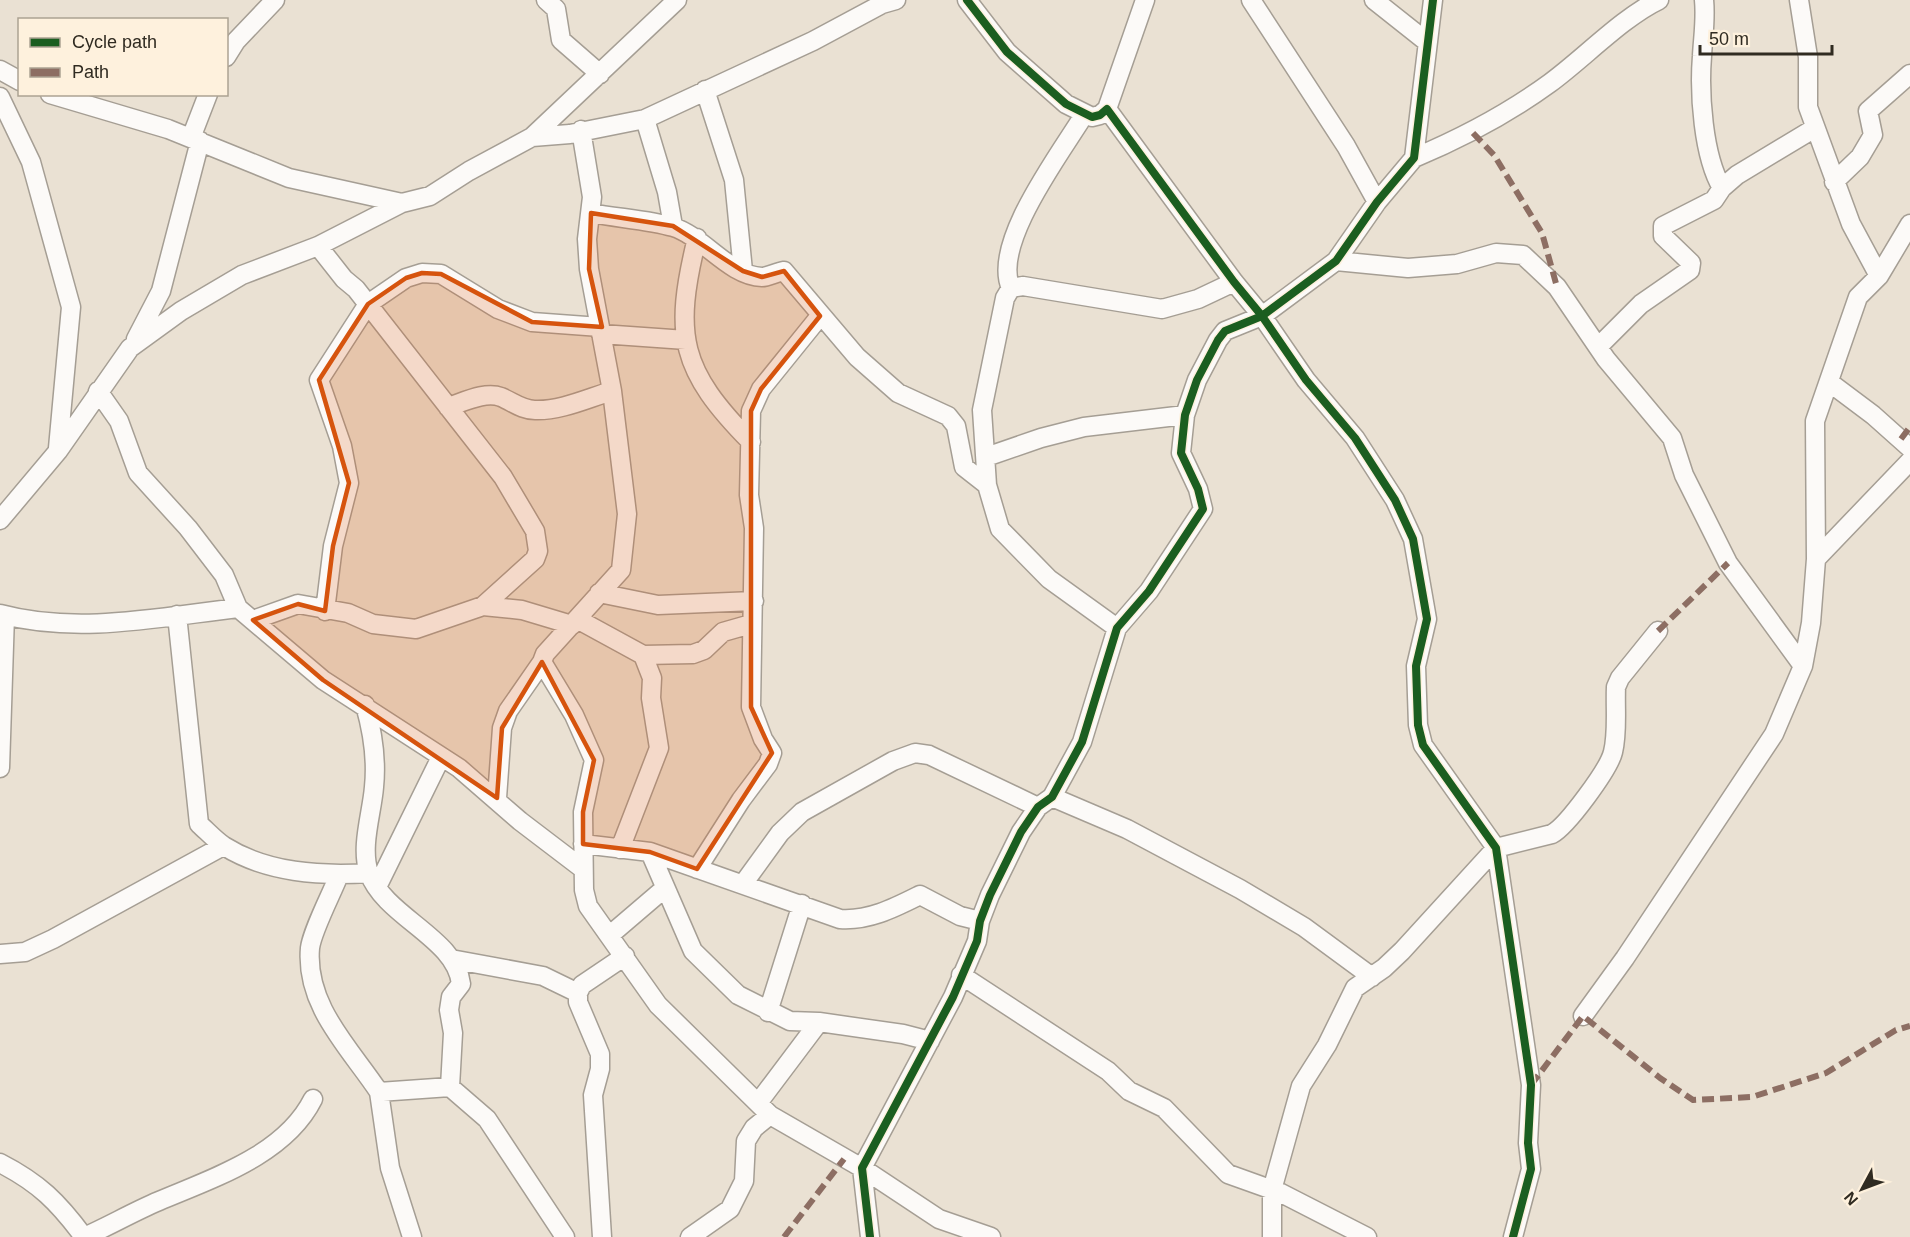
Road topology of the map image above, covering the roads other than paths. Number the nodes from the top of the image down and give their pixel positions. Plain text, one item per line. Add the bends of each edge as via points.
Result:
1 (275, 0) edge
2 (546, 0) edge
3 (677, 0) edge
4 (896, 0) edge
5 (968, 0) edge
6 (1145, 0) edge
7 (1251, 0) edge
8 (1374, 0) edge
9 (1433, 0) edge
10 (1659, 0) edge
11 (1704, 0) edge
12 (1799, 0) edge
13 (1427, 42) junction
14 (228, 54) edge
15 (0, 70) edge
16 (600, 74) junction
17 (1910, 74) edge
18 (18, 80) edge
19 (705, 90) junction
20 (56, 96) edge
21 (207, 96) edge
22 (0, 97) edge
23 (1107, 109) junction
24 (1084, 114) junction
25 (645, 119) junction
26 (1815, 128) junction
27 (581, 130) junction
28 (532, 137) junction
29 (196, 140) junction
30 (1414, 158) junction
31 (1834, 182) junction
32 (1722, 188) junction
33 (1377, 202) junction
34 (402, 203) junction
35 (591, 213) junction
36 (1910, 224) edge
37 (673, 226) junction
38 (697, 238) junction
39 (318, 246) junction
40 (1336, 261) junction
41 (743, 271) junction
42 (1879, 276) junction
43 (1234, 282) junction
44 (1011, 288) junction
45 (368, 304) junction
46 (820, 316) junction
47 (1262, 316) junction
48 (600, 331) junction
49 (686, 340) junction
50 (1598, 347) junction
51 (130, 348) junction
52 (1829, 382) junction
53 (99, 391) junction
54 (612, 391) junction
55 (447, 407) junction
56 (1185, 416) junction
57 (751, 442) junction
58 (1910, 448) edge
59 (58, 451) junction
60 (986, 457) junction
61 (1910, 461) edge
62 (987, 484) junction
63 (0, 520) edge
64 (1816, 559) junction
65 (600, 593) junction
66 (754, 601) junction
67 (483, 606) junction
68 (238, 608) junction
69 (325, 611) junction
70 (3, 614) edge
71 (177, 615) junction
72 (253, 620) junction
73 (574, 622) junction
74 (751, 624) junction
75 (1117, 628) junction
76 (1658, 631) dead end
77 (643, 655) junction
78 (542, 662) junction
79 (1803, 666) junction
80 (365, 705) junction
81 (441, 757) junction
82 (0, 768) edge
83 (497, 798) junction
84 (1045, 802) junction
85 (583, 844) junction
86 (223, 846) junction
87 (1496, 848) junction
88 (620, 849) junction
89 (650, 852) junction
90 (583, 869) junction
91 (697, 869) junction
92 (339, 875) junction
93 (373, 880) junction
94 (743, 884) junction
95 (665, 888) junction
96 (802, 904) junction
97 (980, 921) junction
98 (610, 935) junction
99 (0, 954) edge
100 (625, 956) junction
101 (451, 959) junction
102 (961, 975) junction
103 (1372, 977) junction
104 (578, 993) junction
105 (768, 1012) junction
106 (1582, 1016) dead end
107 (819, 1022) junction
108 (930, 1041) junction
109 (450, 1087) junction
110 (379, 1092) junction
111 (313, 1099) dead end
112 (764, 1109) junction
113 (0, 1163) edge
114 (862, 1168) junction
115 (1272, 1190) junction
116 (84, 1237) edge
117 (412, 1237) edge
118 (565, 1237) edge
119 (602, 1237) edge
120 (690, 1237) edge
121 (870, 1237) edge
122 (991, 1237) edge
123 (1272, 1237) edge
124 (1367, 1237) edge
125 (1513, 1237) edge

1 - 14 street
2 - 16 street via 556,9 561,40
3 - 16 street
4 - 19 street
5 - 24 street via 1007,52 1066,104
6 - 23 street
7 - 33 street via 1346,146
8 - 13 street
9 - 13 street
10 - 30 street via 1492,121
11 - 32 street via 1704,112 1713,173
12 - 26 street via 1808,57 1808,107
13 - 30 street
15 - 18 street
16 - 28 street
17 - 31 street via 1868,111 1873,135 1860,157
19 - 25 street
19 - 41 street via 734,180
20 - 29 street
21 - 29 street
22 - 59 street via 31,162 71,307
23 - 24 street via 1100,116
23 - 43 street
24 - 44 street via 1009,245 1006,278
25 - 27 street
25 - 37 street
26 - 31 street
26 - 32 street
27 - 28 street
27 - 35 street
28 - 34 street via 430,196
29 - 34 street via 290,178
29 - 51 street via 161,291
30 - 33 street
31 - 42 street
32 - 50 street via 1714,200 1663,226 1663,236 1691,263 1690,270 1641,304
33 - 40 street
34 - 39 street
35 - 37 street
35 - 48 street via 587,239 589,269
36 - 42 street
37 - 38 street
38 - 41 street
38 - 49 street via 685,287
39 - 45 street
39 - 51 street via 242,275 181,310
40 - 47 street
40 - 50 street via 1408,268 1457,264 1496,253 1523,255 1557,287
41 - 46 street via 762,277 784,271
42 - 52 street via 1858,297
43 - 44 street via 1198,299 1162,309 1023,286
43 - 47 street
44 - 60 street via 1005,298 982,410
45 - 48 street via 406,278 422,273 441,274 498,309 532,322
45 - 55 street
45 - 69 street via 319,380 342,446 349,483 333,546
46 - 57 street via 761,389 751,411
46 - 62 street via 857,357 898,393 948,416 956,426 964,467
47 - 56 street via 1225,331 1218,339 1197,380
47 - 87 street via 1306,380 1355,438 1395,500 1413,539 1427,619 1416,666 1420,734 1423,745
48 - 49 street
48 - 54 street
49 - 57 street via 701,384 718,409
50 - 79 street via 1672,438 1684,475 1728,563
51 - 53 street
52 - 58 street
52 - 64 street via 1815,421
53 - 59 street
53 - 68 street via 119,421 138,472 224,575
54 - 55 street via 536,410 490,395
54 - 65 street via 627,514 621,570
55 - 67 street via 503,477 537,540 535,559
56 - 60 street via 1084,427
56 - 75 street via 1181,453 1203,509 1149,591
57 - 66 street
59 - 63 street
60 - 62 street
61 - 64 street
62 - 75 street via 1000,528 1049,579
64 - 79 street
65 - 66 street via 658,605
65 - 73 street
66 - 74 street
67 - 69 street via 417,629 373,624 348,613
67 - 73 street
68 - 71 street
68 - 72 street
69 - 72 street via 298,604
70 - 71 street via 108,624
70 - 82 street
71 - 86 street via 199,824
72 - 80 street via 323,680
73 - 77 street
73 - 78 street
74 - 77 street via 723,632 704,650 693,654
74 - 91 street via 751,708 772,753
75 - 84 street via 1082,742
76 - 87 street via 1620,678 1616,687 1613,754 1576,811 1552,834
77 - 88 street via 652,678 659,748
78 - 83 street via 505,720
78 - 85 street via 574,715 594,760 583,812
79 - 106 street via 1774,734
80 - 81 street
80 - 93 street via 375,741 375,784 366,852
81 - 83 street
81 - 93 street
83 - 90 street via 520,821
84 - 94 street via 929,755 915,753 852,781 802,812 780,833
84 - 97 street via 1020,832
84 - 103 street via 1127,829 1240,889 1304,927
85 - 88 street
85 - 90 street
86 - 92 street via 257,862 299,872
86 - 99 street via 39,946 25,952
87 - 103 street via 1402,951
87 - 125 street via 1531,1085 1531,1170
88 - 89 street
89 - 91 street
89 - 95 street
90 - 98 street via 588,906
91 - 94 street
92 - 93 street
92 - 110 street via 310,946 312,975 319,1002 339,1039
93 - 101 street
94 - 96 street
95 - 98 street
95 - 105 street via 693,951 738,995
96 - 97 street via 840,919 857,920 893,909 920,895 960,916
96 - 105 street
97 - 102 street via 977,941
98 - 100 street
100 - 104 street via 582,984
100 - 112 street via 658,1005
101 - 104 street via 543,976
101 - 109 street via 460,971 461,984 451,997 449,1010 453,1033
102 - 108 street
102 - 115 street via 1108,1071 1130,1091 1164,1108 1219,1168
103 - 115 street via 1355,988 1301,1086
104 - 119 street via 578,1002 600,1054 593,1095
105 - 107 street via 790,1021
107 - 108 street
107 - 112 street
108 - 114 street
109 - 110 street
109 - 118 street via 487,1119
110 - 117 street via 390,1168
111 - 116 street via 305,1114 276,1140 234,1169
112 - 114 street
112 - 120 street via 746,1141 744,1181 729,1209
113 - 116 street via 44,1189
114 - 121 street
114 - 122 street via 939,1218
115 - 123 street
115 - 124 street

